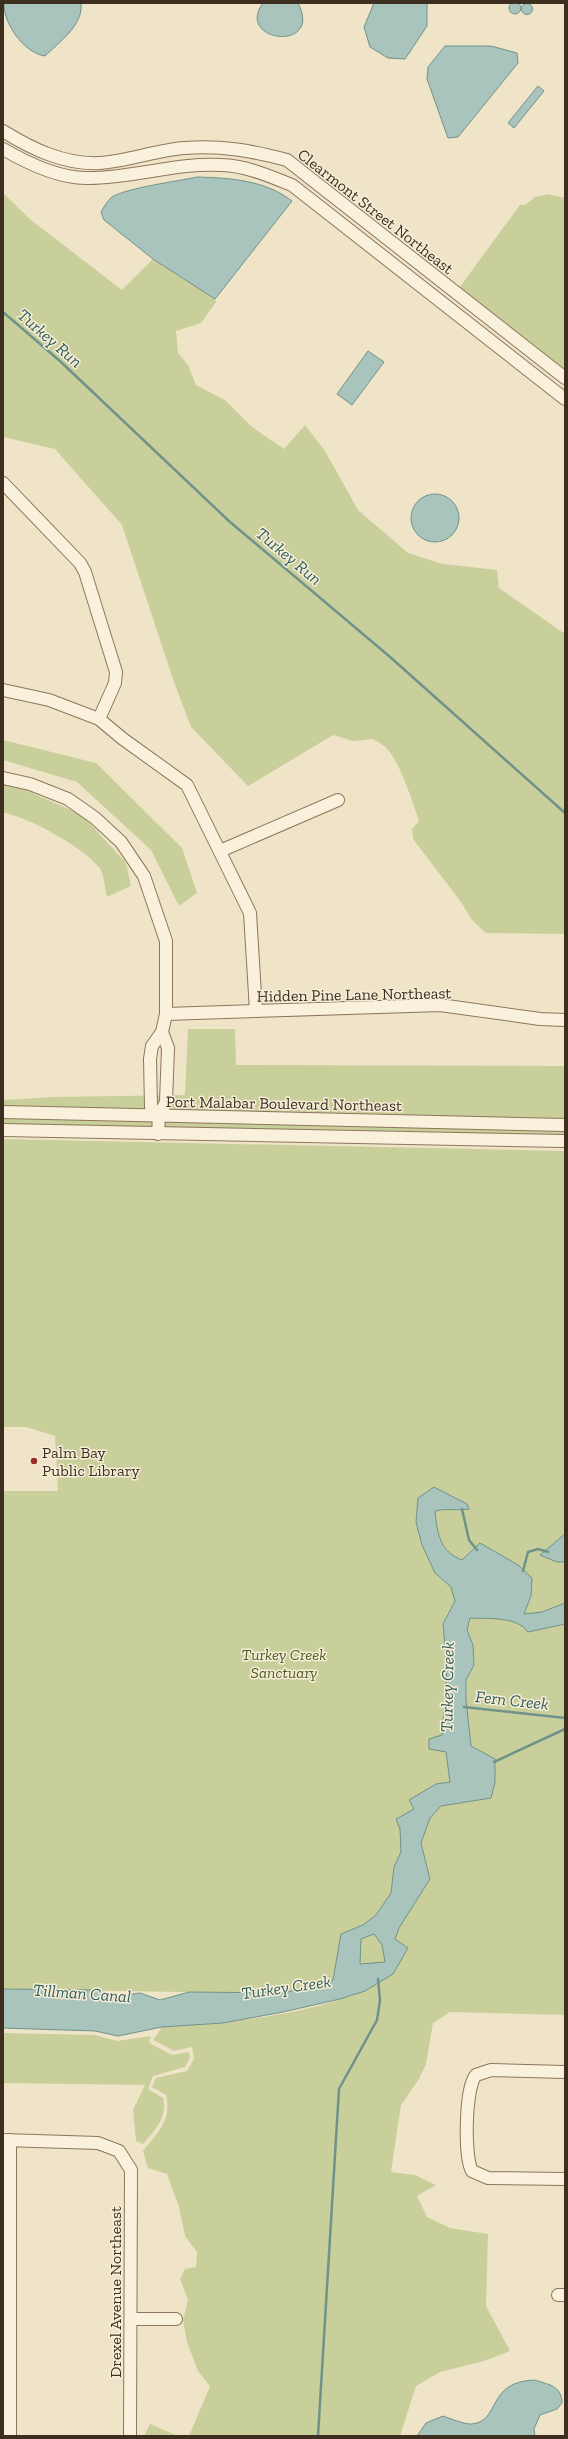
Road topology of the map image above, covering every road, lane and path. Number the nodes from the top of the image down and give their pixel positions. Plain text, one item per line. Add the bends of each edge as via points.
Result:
1 (3, 131) edge
2 (3, 149) edge
3 (565, 378) edge
4 (565, 398) edge
5 (3, 483) edge
6 (3, 690) edge
7 (99, 719) junction
8 (3, 778) edge
9 (338, 800) dead end
10 (220, 851) junction
11 (256, 1011) junction
12 (166, 1014) junction
13 (565, 1020) edge
14 (162, 1032) junction
15 (3, 1112) edge
16 (159, 1116) junction
17 (565, 1125) edge
18 (3, 1130) edge
19 (158, 1134) junction
20 (565, 1141) edge
21 (565, 2072) edge
22 (6, 2140) edge
23 (565, 2179) edge
24 (131, 2319) junction
25 (176, 2319) dead end
26 (10, 2436) edge
27 (130, 2436) edge

1 - 3 street, Clearmont Street Northeast via 33,149 82,162 101,163 168,150 214,147 247,150 287,160
2 - 4 street, Clearmont Street Northeast via 24,162 84,178 222,164 257,170 292,185
5 - 7 street via 75,555 85,572 116,672 115,683
6 - 7 street via 49,700
7 - 10 street via 187,785
8 - 12 street via 30,784 68,799 95,818 121,842 144,876 166,941
9 - 10 street
10 - 11 street via 250,913
11 - 12 street, Hidden Pine Lane Northeast
11 - 13 street, Hidden Pine Lane Northeast via 440,1005
12 - 14 street
14 - 16 street via 168,1048 166,1106
14 - 16 street via 152,1046 150,1059 152,1107
15 - 16 street, Port Malabar Boulevard Northeast
16 - 17 street, Port Malabar Boulevard Northeast
16 - 19 street
18 - 19 street, Port Malabar Boulevard Northeast
19 - 20 street, Port Malabar Boulevard Northeast
21 - 23 street via 491,2070 476,2075 469,2088 467,2158 472,2171 488,2178
22 - 24 street, Drexel Avenue Northeast via 98,2143 119,2151 131,2170
22 - 26 street
24 - 25 street
24 - 27 street, Drexel Avenue Northeast

